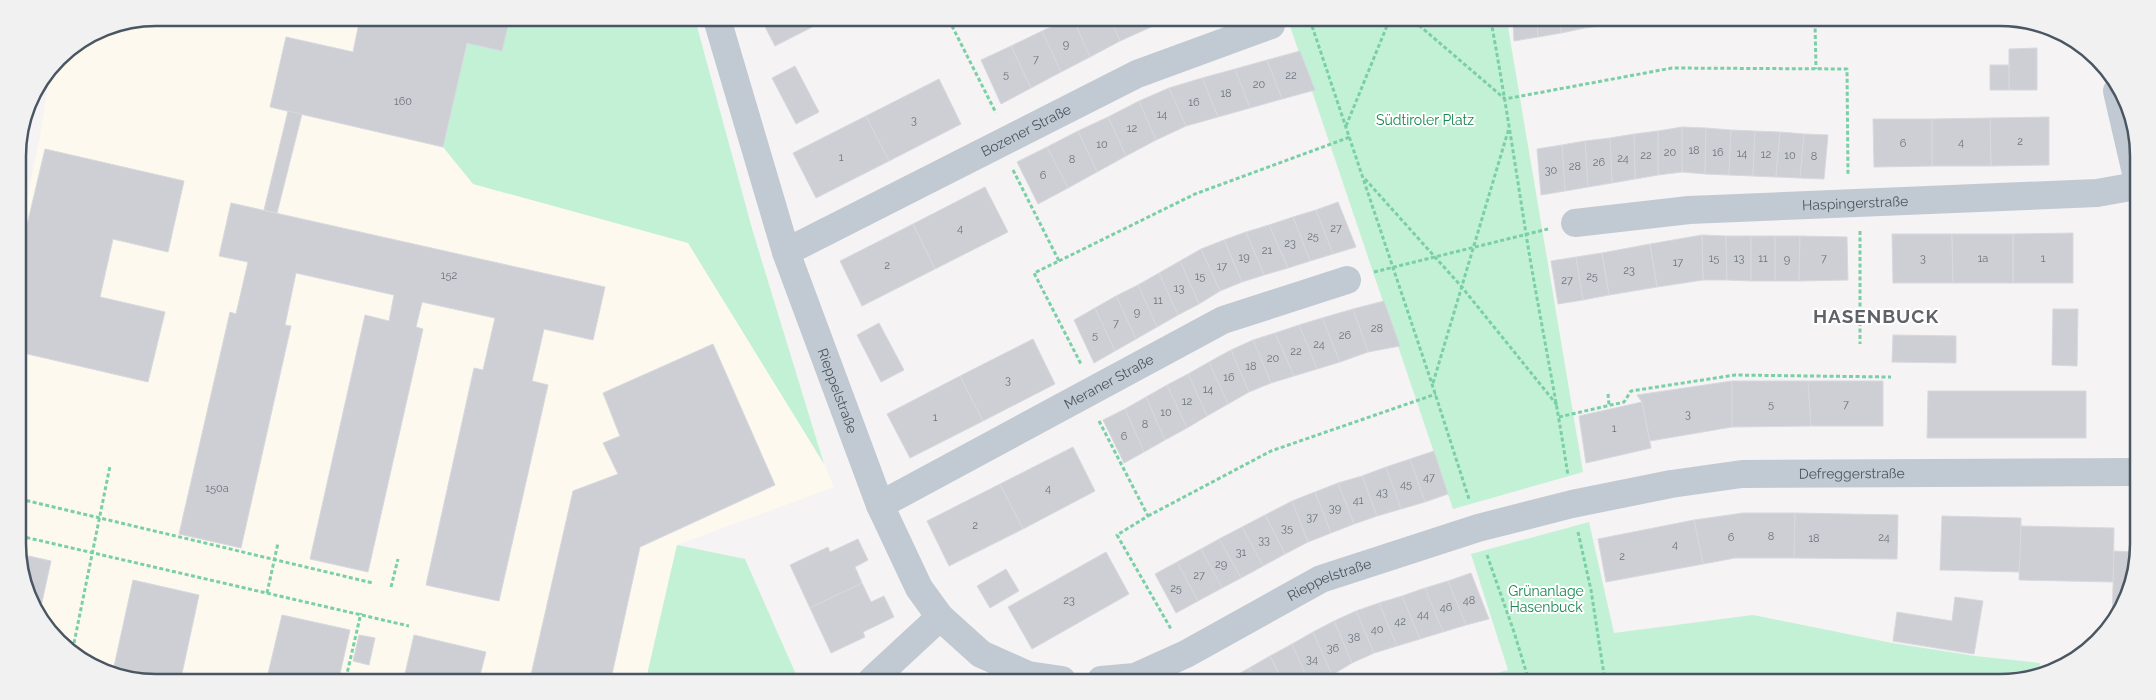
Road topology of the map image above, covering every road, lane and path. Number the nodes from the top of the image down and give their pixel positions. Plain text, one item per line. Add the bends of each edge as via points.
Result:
1 (1267, 26) edge
2 (1312, 26) edge
3 (1387, 26) edge
4 (1420, 26) edge
5 (1492, 26) edge
6 (1815, 26) edge
7 (719, 27) edge
8 (952, 27) edge
9 (1816, 69) junction
10 (1505, 99) junction
11 (2122, 113) edge
12 (1346, 126) junction
13 (1510, 126) junction
14 (1350, 137) junction
15 (1004, 141) junction
16 (2129, 143) edge
17 (1363, 177) junction
18 (2130, 187) edge
19 (1854, 203) junction
20 (1575, 224) joint
21 (1526, 235) junction
22 (1472, 247) junction
23 (786, 252) junction
24 (1434, 256) junction
25 (1059, 261) junction
26 (1393, 266) junction
27 (1347, 280) joint
28 (1461, 286) junction
29 (1860, 344) dead end
30 (1891, 377) dead end
31 (1432, 384) junction
32 (1090, 393) junction
33 (1436, 394) junction
34 (1608, 394) dead end
35 (1557, 405) junction
36 (1609, 405) junction
37 (1559, 417) junction
38 (110, 466) dead end
39 (2130, 472) edge
40 (26, 500) edge
41 (1572, 504) junction
42 (880, 505) junction
43 (1148, 516) junction
44 (100, 517) junction
45 (1478, 528) junction
46 (26, 537) edge
47 (278, 543) dead end
48 (92, 552) junction
49 (398, 559) dead end
50 (275, 560) junction
51 (373, 583) dead end
52 (391, 587) dead end
53 (267, 593) junction
54 (360, 613) junction
55 (940, 616) junction
56 (409, 626) dead end
57 (74, 643) dead end
58 (1186, 654) junction
59 (1143, 673) edge
60 (1527, 673) edge
61 (1604, 673) edge
62 (347, 674) edge
63 (879, 674) edge
64 (1025, 674) edge

1 - 15 street, Bozener Straße via 1137,74
2 - 12 path
3 - 12 path
4 - 10 path
5 - 10 path
6 - 9 path
7 - 23 street, Rieppelstraße
8 - 15 path
9 - 10 path via 1672,68
9 - 19 path via 1847,69
10 - 13 path
11 - 16 street
12 - 14 path
13 - 21 path
13 - 22 path
14 - 17 path
14 - 25 path via 1195,194
15 - 23 street, Bozener Straße
15 - 25 path
17 - 24 path
17 - 26 path
18 - 19 street, Haspingerstraße via 2096,193
19 - 20 street, Haspingerstraße via 1689,210
19 - 29 path
20 - 21 path
21 - 22 path
21 - 35 path
22 - 24 path
22 - 28 path
23 - 42 street, Rieppelstraße
24 - 26 path
24 - 28 path
25 - 32 path via 1034,273
26 - 27 path
26 - 31 path
27 - 32 street, Meraner Straße via 1223,320
28 - 31 path
28 - 35 path
30 - 36 path via 1735,375 1632,391 1624,402
31 - 33 path
32 - 42 street, Meraner Straße
32 - 43 path
33 - 43 path via 1271,451
33 - 45 path
34 - 36 path
35 - 37 path
36 - 37 path
37 - 41 path
38 - 44 path
39 - 41 street, Defreggerstraße via 1742,474
40 - 44 path
41 - 45 street, Rieppelstraße
41 - 61 path via 1591,590
42 - 55 street, Rieppelstraße via 919,588
43 - 58 path via 1116,535
44 - 48 path
44 - 50 path
45 - 58 street, Rieppelstraße via 1321,579
45 - 60 path
46 - 48 path
47 - 50 path
48 - 53 path
48 - 57 path
49 - 52 path
50 - 51 path
50 - 53 path
53 - 54 path
54 - 56 path
54 - 62 path
55 - 63 street
55 - 64 street, Rieppelstraße via 981,654
58 - 59 street, Rieppelstraße

